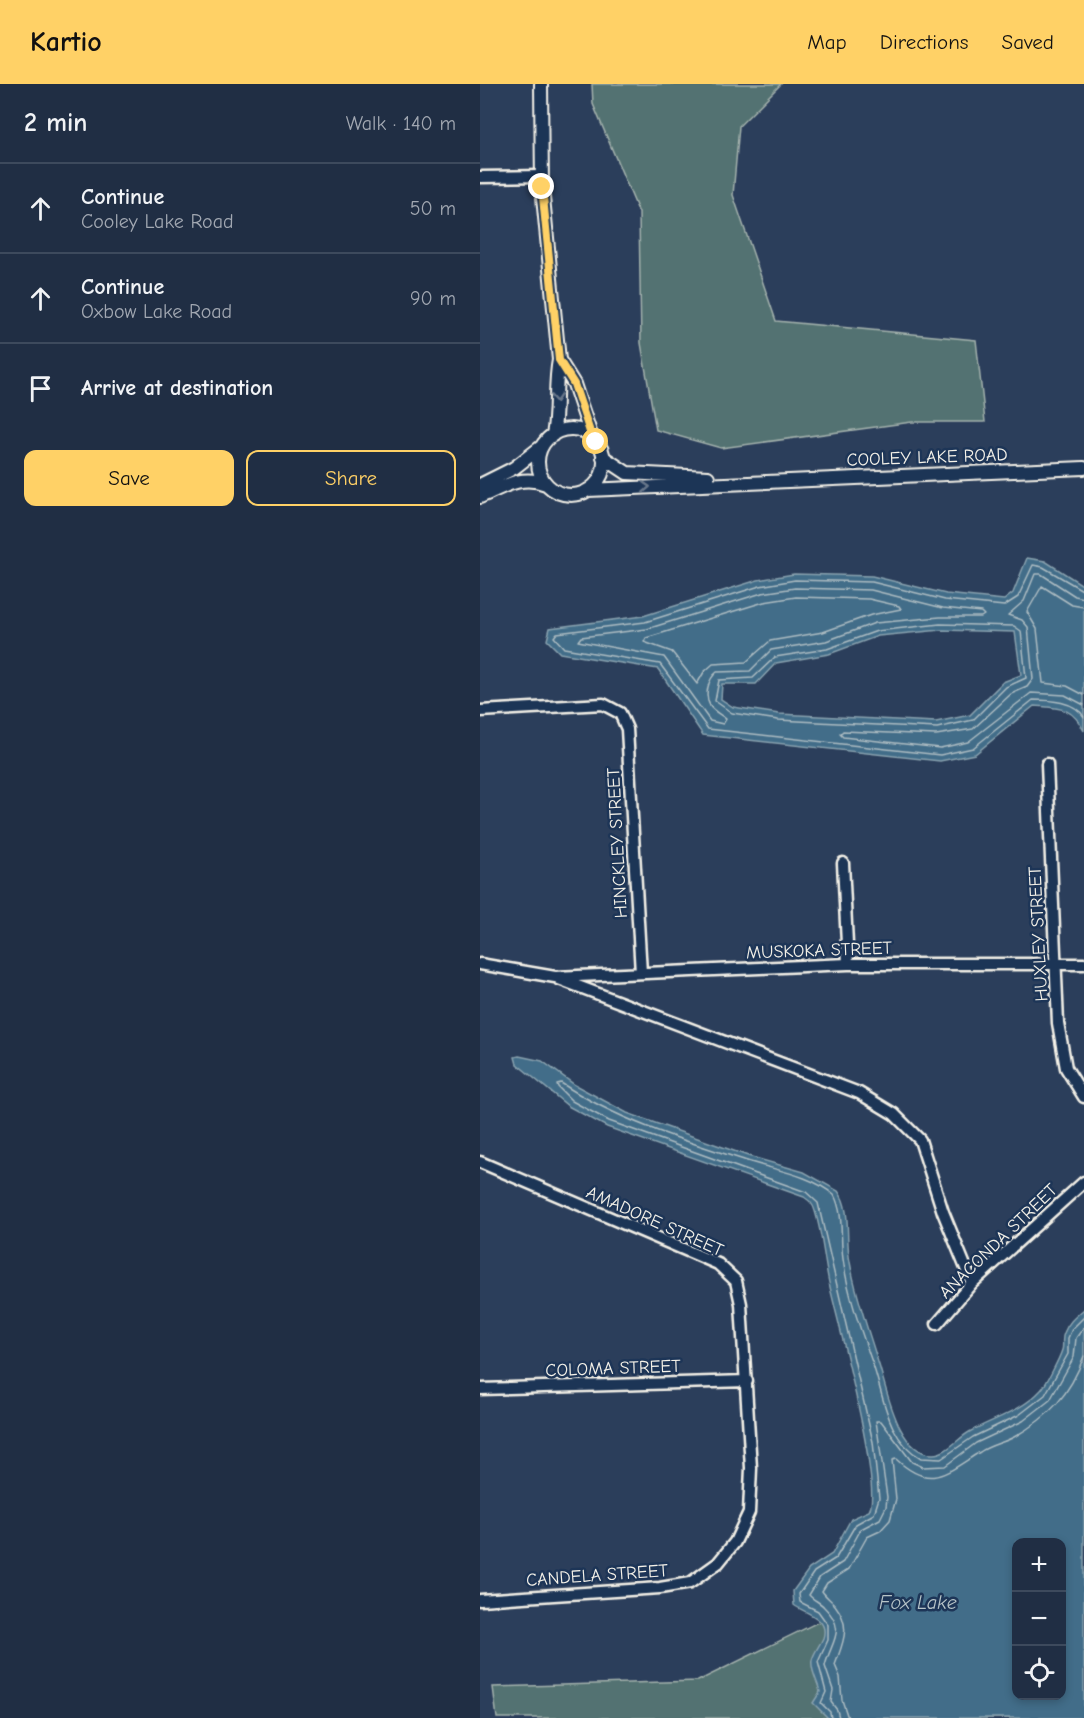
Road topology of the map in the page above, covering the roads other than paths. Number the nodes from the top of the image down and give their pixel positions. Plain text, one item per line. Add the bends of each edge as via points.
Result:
1 (541, 84) edge
2 (542, 176) junction
3 (480, 177) edge
4 (559, 360) junction
5 (553, 435) junction
6 (592, 438) junction
7 (542, 446) junction
8 (603, 457) junction
9 (1084, 468) edge
10 (772, 481) junction
11 (547, 484) junction
12 (480, 485) edge
13 (588, 490) junction
14 (480, 497) edge
15 (480, 711) edge
16 (1047, 765) dead end
17 (843, 863) dead end
18 (480, 964) edge
19 (848, 964) junction
20 (1055, 964) junction
21 (1084, 964) edge
22 (641, 973) junction
23 (555, 977) junction
24 (1084, 1096) edge
25 (480, 1162) edge
26 (1084, 1182) edge
27 (972, 1283) junction
28 (937, 1324) dead end
29 (747, 1381) junction
30 (480, 1389) edge
31 (735, 1542) joint
32 (480, 1600) edge

1 - 2 street
2 - 3 street
2 - 4 street
4 -> 5 street
4 - 6 street via 574,384
5 - 6 street via 568,429
5 - 7 street
6 - 8 street
7 - 11 street via 538,466
7 - 12 street via 514,468
8 - 10 street, COOLEY LAKE ROAD via 627,473
8 - 13 street via 602,473
9 - 10 street, COOLEY LAKE ROAD
13 -> 10 street, COOLEY LAKE ROAD
11 - 13 street via 567,495
11 - 14 street via 520,479
15 - 22 street, HINCKLEY STREET via 585,704 603,705 620,713 627,729
16 - 20 street, HUXLEY STREET
17 - 19 street
18 - 23 street, MUSKOKA STREET
19 - 20 street, MUSKOKA STREET
19 - 22 street, MUSKOKA STREET
20 - 21 street, MUSKOKA STREET
20 - 24 street, HUXLEY STREET via 1066,1068
22 - 23 street, MUSKOKA STREET
23 - 27 street, MUSKOKA STREET via 859,1093 894,1114 920,1140
25 - 29 street, AMADORE STREET via 718,1264 736,1281
26 - 27 street, ANACONDA STREET
27 - 28 street, ANACONDA STREET
29 - 30 street, COLOMA STREET
29 - 31 street, AMADORE STREET via 749,1512
31 - 32 street, CANDELA STREET via 718,1563 690,1583

